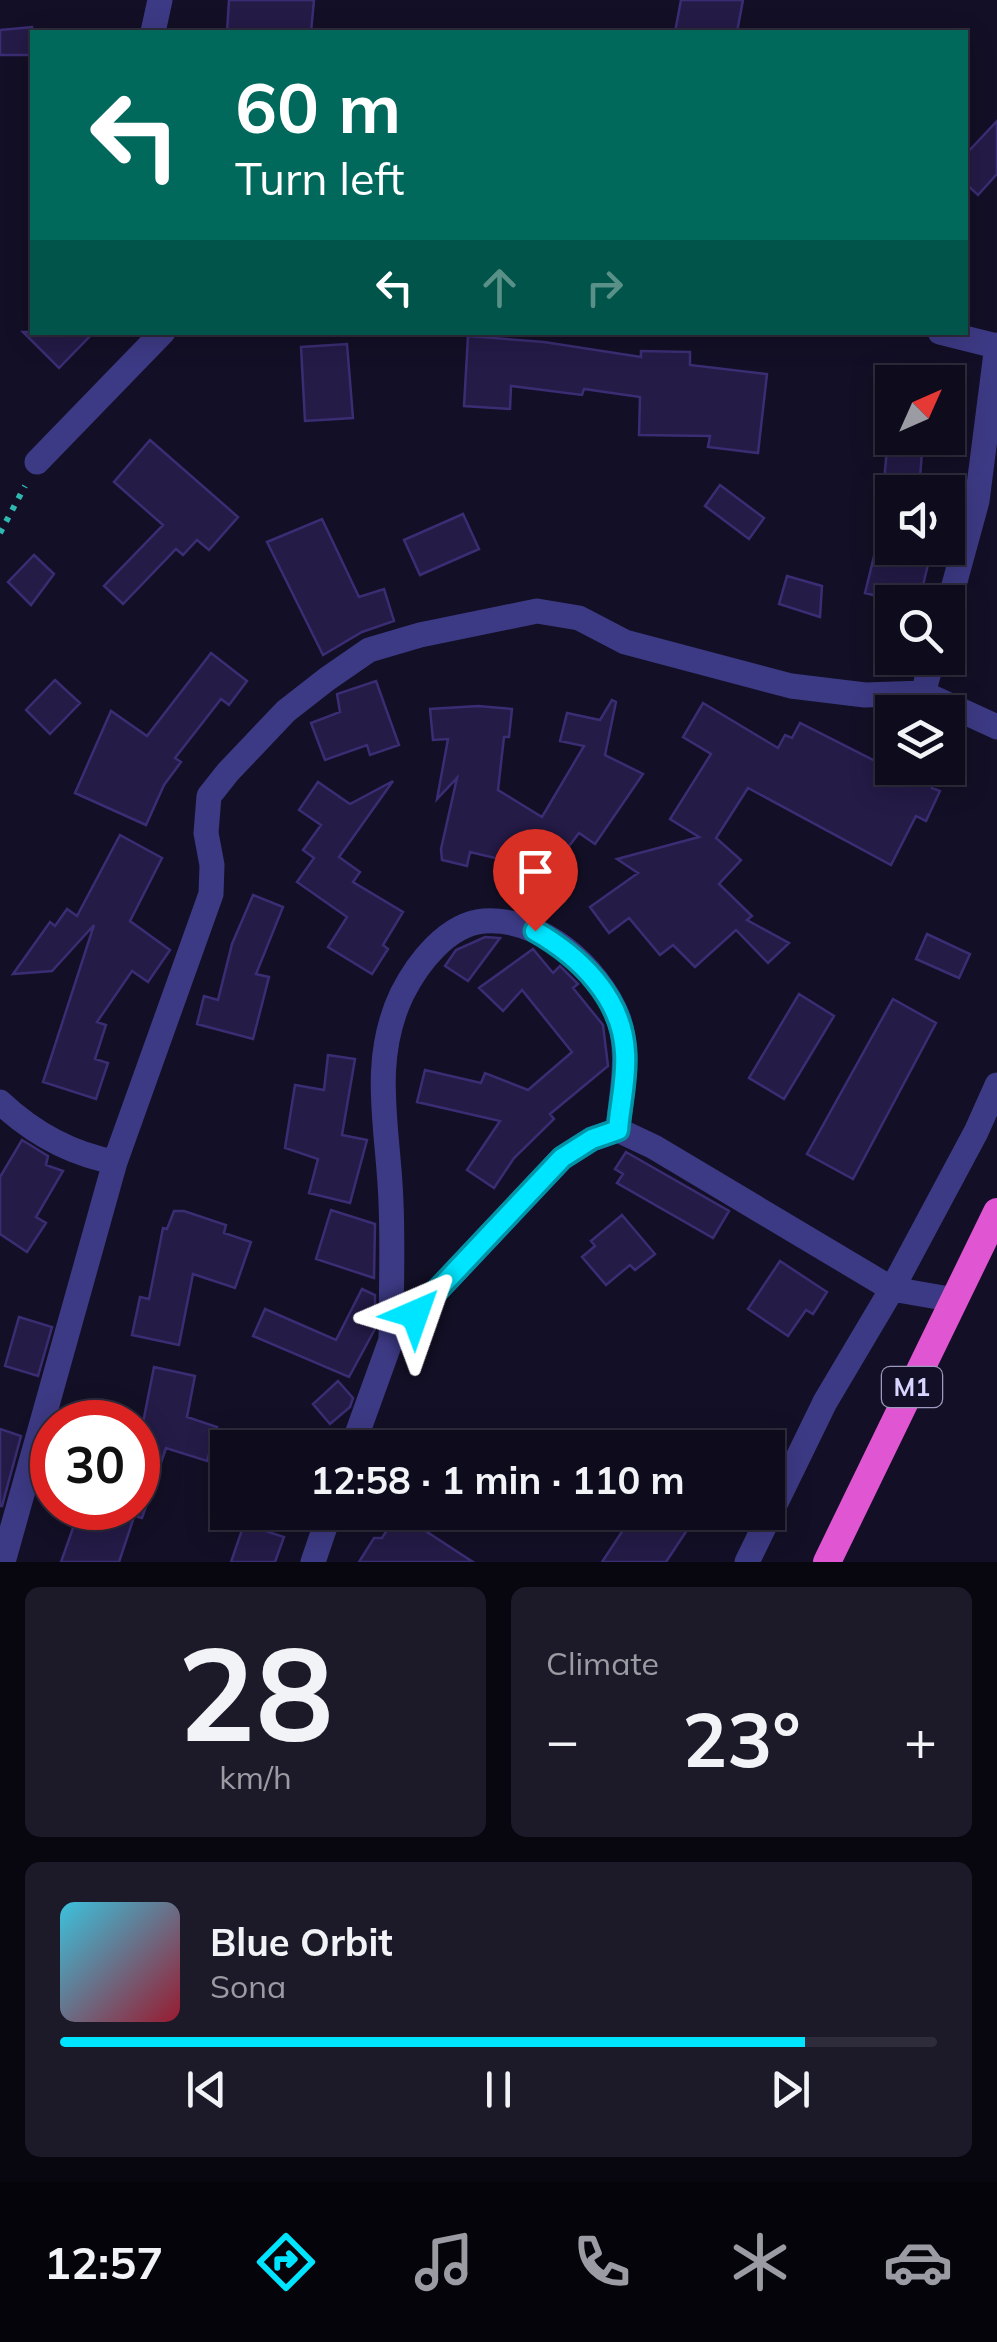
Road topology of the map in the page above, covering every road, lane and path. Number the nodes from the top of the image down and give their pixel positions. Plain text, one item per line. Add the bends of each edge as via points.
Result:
1 (160, 0) edge
2 (153, 30) edge
3 (160, 335) edge
4 (952, 335) edge
5 (997, 346) edge
6 (38, 462) joint
7 (0, 533) edge
8 (954, 585) edge
9 (928, 675) edge
10 (923, 693) junction
11 (997, 727) edge
12 (997, 1085) edge
13 (0, 1102) edge
14 (618, 1130) junction
15 (115, 1162) junction
16 (997, 1212) edge
17 (892, 1289) junction
18 (954, 1300) junction
19 (391, 1340) junction
20 (358, 1430) edge
21 (324, 1530) edge
22 (4, 1562) edge
23 (313, 1562) edge
24 (746, 1562) edge
25 (827, 1562) edge

1 - 2 street
3 - 6 street
4 - 5 street
5 - 8 street via 977,501
6 - 7 path
9 - 10 street
10 - 11 street
10 - 15 street via 865,695 791,686 625,642 579,618 537,611 369,650 286,710 209,796 211,894
12 - 17 street
13 - 15 street via 81,1156
14 - 17 street
14 - 19 street via 562,1158
14 - 19 street via 626,1052 618,1018 567,950 535,931 482,921 425,956 402,995 381,1079 391,1200
15 - 22 street
16 - 18 highway, M1
17 - 18 street
17 - 24 street via 825,1402
18 - 25 highway, M1
19 - 20 street
21 - 23 street

